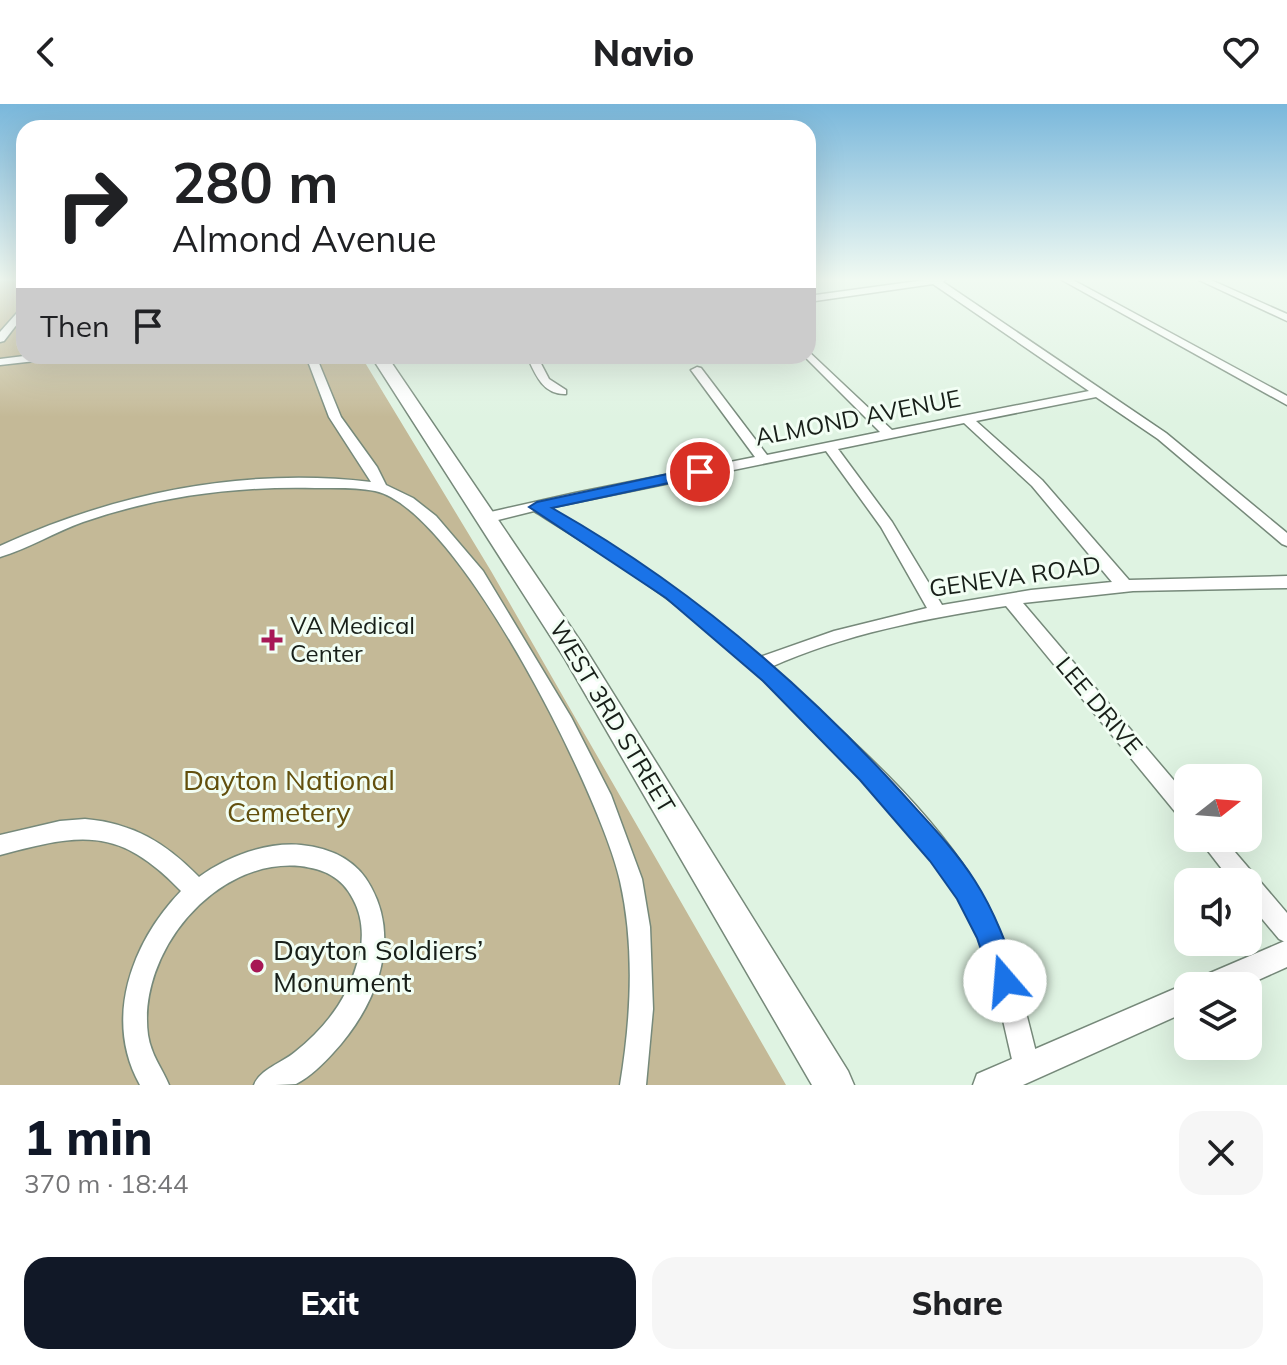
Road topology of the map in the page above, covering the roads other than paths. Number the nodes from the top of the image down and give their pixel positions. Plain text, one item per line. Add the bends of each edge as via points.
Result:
1 (1001, 326) edge
2 (1150, 326) edge
3 (816, 362) edge
4 (314, 364) edge
5 (392, 364) edge
6 (536, 364) edge
7 (697, 370) dead end
8 (562, 392) dead end
9 (1097, 393) junction
10 (1287, 401) edge
11 (967, 419) junction
12 (889, 434) junction
13 (829, 446) junction
14 (763, 459) junction
15 (380, 488) junction
16 (537, 507) junction
17 (486, 518) junction
18 (1287, 541) edge
19 (0, 552) edge
20 (1287, 582) edge
21 (1124, 585) junction
22 (1010, 599) junction
23 (937, 611) junction
24 (759, 665) junction
25 (1174, 795) edge
26 (0, 845) edge
27 (1221, 852) edge
28 (1234, 868) edge
29 (197, 891) junction
30 (1262, 901) edge
31 (1287, 931) edge
32 (1287, 953) edge
33 (1244, 972) edge
34 (1174, 1003) edge
35 (1027, 1068) junction
36 (156, 1085) edge
37 (267, 1085) edge
38 (633, 1085) edge
39 (834, 1085) edge
40 (988, 1085) edge

1 - 9 street
2 - 10 street
3 - 12 street
4 - 15 street via 327,401
5 - 17 main road, WEST 3RD STREET
6 - 8 street via 544,381
7 - 14 street
9 - 11 street, ALMOND AVENUE
9 - 18 street via 1179,448
11 - 12 street, ALMOND AVENUE
11 - 21 street via 1037,483
12 - 13 street, ALMOND AVENUE
13 - 14 street, ALMOND AVENUE
13 - 23 street via 878,508
14 - 16 street, ALMOND AVENUE
15 - 19 street via 308,483 182,491 84,517
15 - 38 street via 414,505 459,549 529,664 617,833 632,880 639,928
16 - 17 street, ALMOND AVENUE
16 - 24 street via 638,569
17 - 39 main road, WEST 3RD STREET via 597,690
20 - 21 street, GENEVA ROAD
21 - 22 street, GENEVA ROAD
22 - 23 street, GENEVA ROAD
22 - 25 street, LEE DRIVE
23 - 24 street, GENEVA ROAD
24 - 35 street via 868,772 966,890 998,956
26 - 29 street via 60,830 118,832 148,844
27 - 28 street
29 - 36 street via 159,939 137,995 134,1037
29 - 37 street via 255,862 307,854 341,865 364,890 372,913 373,943 360,991 322,1046
30 - 31 street
32 - 33 street
34 - 35 street
35 - 40 street

